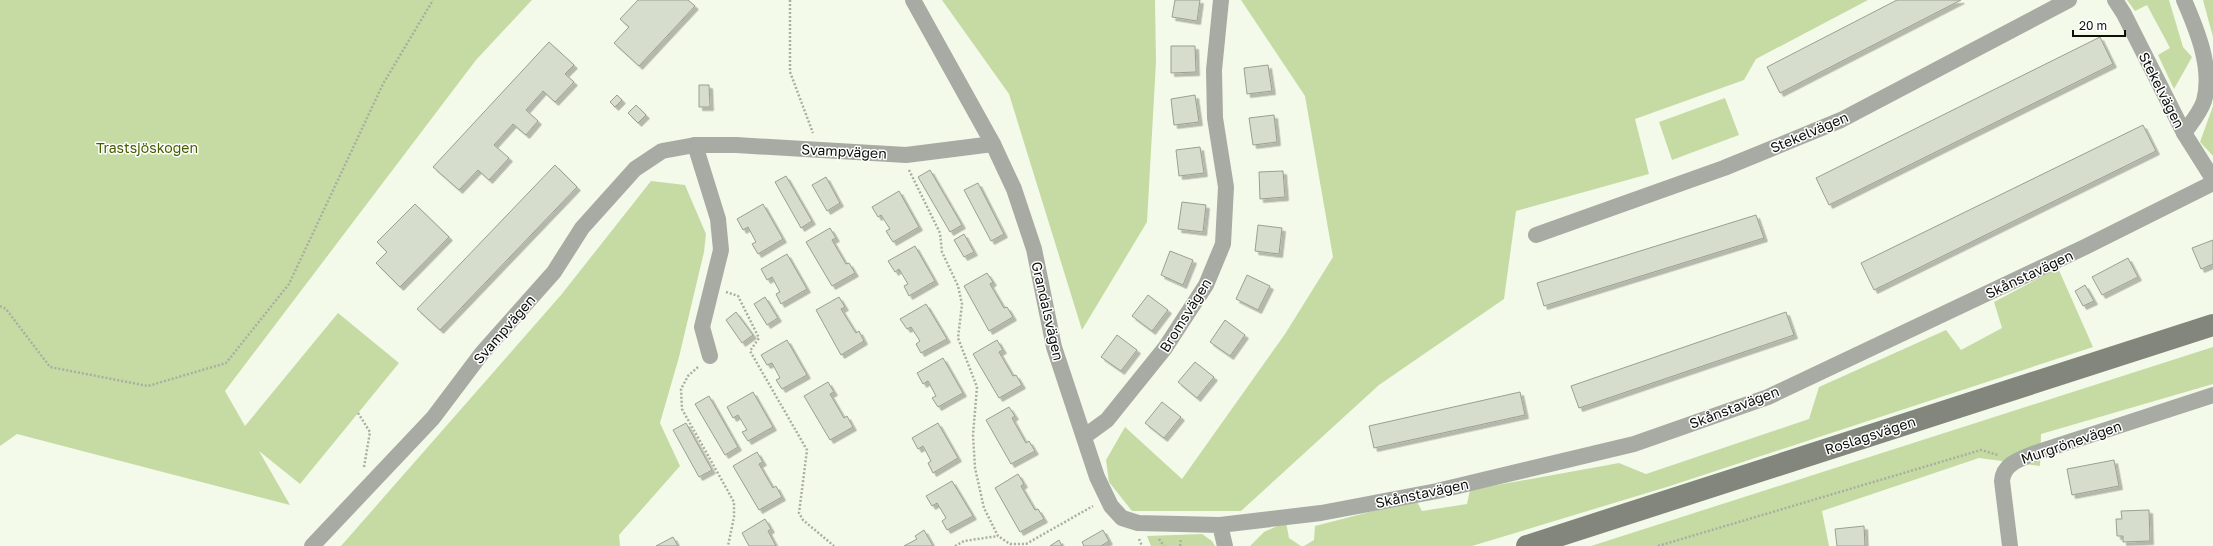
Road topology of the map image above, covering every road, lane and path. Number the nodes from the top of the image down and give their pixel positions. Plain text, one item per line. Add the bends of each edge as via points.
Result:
1 (433, 0) edge
2 (790, 0) edge
3 (913, 0) edge
4 (1221, 0) edge
5 (2069, 0) edge
6 (2115, 0) edge
7 (2184, 0) edge
8 (2184, 133) junction
9 (993, 144) junction
10 (695, 145) junction
11 (819, 150) junction
12 (906, 155) junction
13 (2213, 179) edge
14 (2213, 183) edge
15 (1536, 235) dead end
16 (712, 287) junction
17 (0, 306) edge
18 (2213, 325) edge
19 (710, 356) joint
20 (2213, 395) edge
21 (358, 413) dead end
22 (1085, 436) junction
23 (2010, 464) junction
24 (370, 484) junction
25 (1107, 498) junction
26 (1220, 525) junction
27 (998, 536) junction
28 (1157, 537) dead end
29 (324, 539) edge
30 (312, 546) edge
31 (728, 546) edge
32 (834, 546) edge
33 (955, 546) edge
34 (1164, 546) edge
35 (1225, 546) edge
36 (1527, 546) edge
37 (1658, 546) edge
38 (2010, 546) edge

1 - 17 path via 383,84 289,284 226,363 148,386 50,367 6,309
2 - 11 path via 790,72
3 - 9 street, Grandalsvägen
4 - 22 street, Bromsvägen via 1214,70 1215,118 1226,187 1223,244 1206,285 1165,348 1107,420
5 - 15 street, Stekelvägen via 1841,120 1724,168
6 - 8 street, Stekelvägen
7 - 8 street via 2200,37 2206,87 2203,103
8 - 13 street, Stekelvägen
9 - 12 street, Svampvägen
9 - 22 street, Grandalsvägen via 1014,189 1034,249 1054,347
10 - 11 street, Svampvägen
10 - 16 street via 718,219 720,250
10 - 24 street, Svampvägen via 662,151 635,169 582,228 554,272 482,353 433,418
11 - 12 street, Svampvägen
12 - 27 path via 909,174 940,233 942,252 961,298 958,338 977,386 973,436 975,468 984,508
14 - 26 street, Skånstavägen via 2085,247 1768,397 1634,444 1437,492 1321,513
16 - 19 street via 702,327
16 - 32 path via 738,296 759,338 750,351 807,450 799,513 803,520
18 - 36 main road, Roslagsvägen
19 - 31 path via 688,376 681,390 682,409 734,502 734,517
20 - 23 street, Murgrönevägen via 2035,453
21 - 24 path via 370,432 363,472
22 - 25 street, Grandalsvägen via 1097,477
23 - 37 path via 1999,455 1981,450
23 - 38 street, Murgrönevägen via 2003,473 2002,482
24 - 29 street, Svampvägen
25 - 26 street, Grandalsvägen via 1122,518 1138,523
25 - 27 path via 1026,544 1010,544
26 - 35 street
27 - 33 path via 964,541
28 - 34 path
29 - 30 street, Svampvägen

